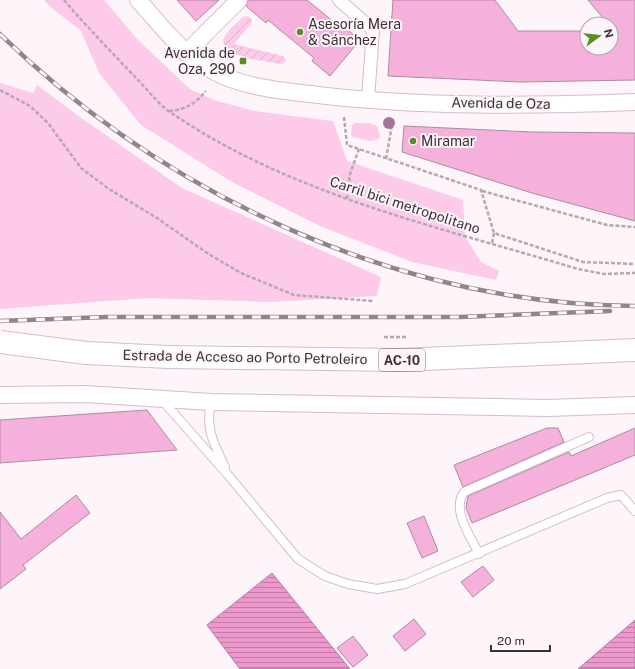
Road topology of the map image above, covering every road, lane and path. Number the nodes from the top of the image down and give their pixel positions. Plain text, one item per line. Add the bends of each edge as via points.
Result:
1 (64, 0) edge
2 (138, 0) edge
3 (239, 0) edge
4 (339, 0) edge
5 (186, 53) junction
6 (0, 90) edge
7 (206, 91) dead end
8 (368, 99) junction
9 (635, 102) edge
10 (168, 111) junction
11 (344, 117) dead end
12 (393, 119) dead end
13 (359, 149) junction
14 (386, 159) junction
15 (481, 190) junction
16 (347, 199) junction
17 (635, 227) edge
18 (494, 233) junction
19 (492, 243) junction
20 (635, 264) edge
21 (635, 273) edge
22 (373, 301) dead end
23 (0, 342) edge
24 (635, 350) edge
25 (0, 395) edge
26 (161, 399) junction
27 (211, 402) junction
28 (635, 405) edge
29 (589, 437) dead end
30 (228, 475) junction
31 (635, 511) edge
32 (479, 554) junction

1 - 10 path, Carril bici metropolitano
2 - 5 street, Avenida de Oza
3 - 5 street
4 - 8 street via 373,30
5 - 8 street, Avenida de Oza via 215,72 250,84 270,89
6 - 22 path via 30,106 44,119 81,168 109,189 241,273 294,295
7 - 10 path via 197,101 179,110
8 - 9 street, Avenida de Oza via 535,106
10 - 16 path, Carril bici metropolitano via 268,167
11 - 13 path via 347,145
12 - 14 path
13 - 14 path
13 - 16 path via 350,174
14 - 15 path
15 - 17 path via 607,225
15 - 18 path
16 - 19 path, Carril bici metropolitano
18 - 19 path
18 - 20 path via 583,262
19 - 21 path, Carril bici metropolitano via 578,269 604,274
23 - 24 main road, Estrada de Acceso ao Porto Petroleiro / AC-10, bridge via 86,353 168,357 400,360
25 - 26 street via 86,394
26 - 27 street
26 - 30 lane
27 - 28 street via 547,408
27 - 30 lane via 208,414 210,436
29 - 32 lane via 464,492 460,498 460,512
30 - 32 lane via 298,559 324,576 348,584 377,589 405,584
31 - 32 lane via 621,495 607,498

